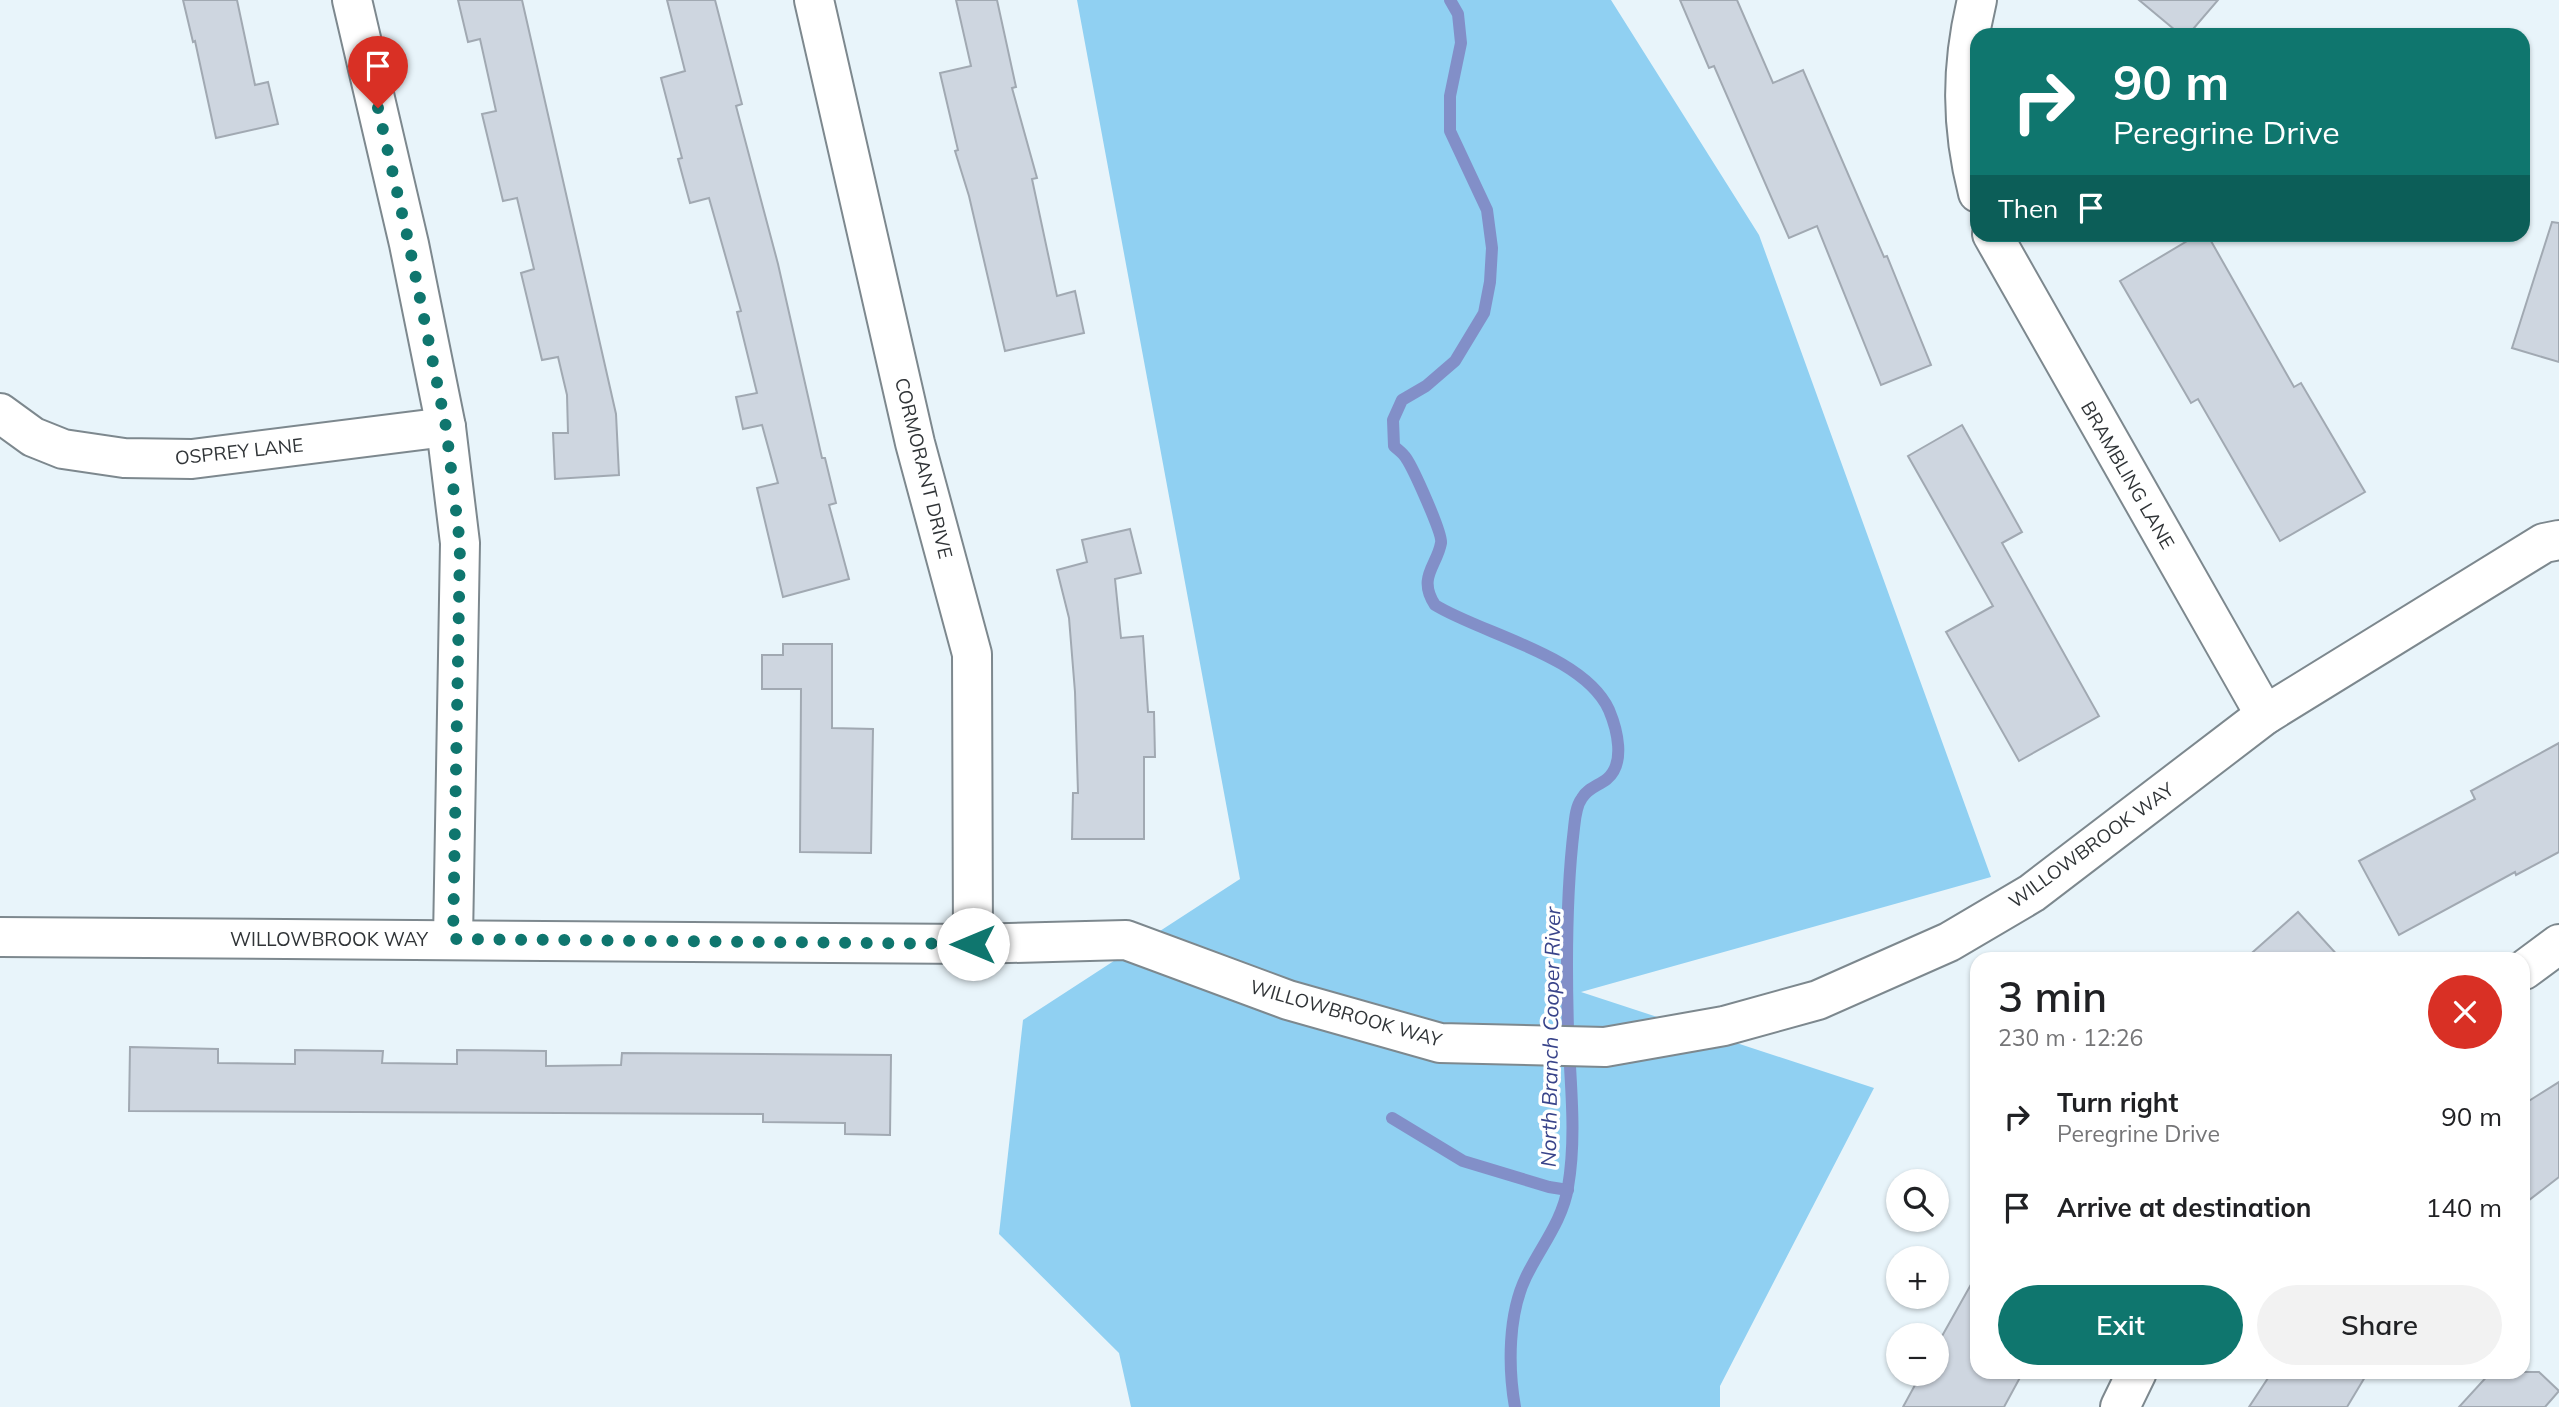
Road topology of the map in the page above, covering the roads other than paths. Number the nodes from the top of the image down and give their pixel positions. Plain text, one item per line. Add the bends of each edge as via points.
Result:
1 (352, 0) edge
2 (814, 0) edge
3 (1977, 0) edge
4 (1970, 28) edge
5 (1970, 29) edge
6 (1970, 160) edge
7 (1997, 242) edge
8 (0, 413) edge
9 (446, 427) junction
10 (2559, 540) edge
11 (2265, 715) junction
12 (0, 937) edge
13 (453, 939) junction
14 (973, 944) junction
15 (2559, 944) edge
16 (2530, 966) edge
17 (2134, 1379) edge
18 (2120, 1407) edge

1 - 9 street
2 - 14 street, CORMORANT DRIVE via 915,443 972,654
3 - 4 street
5 - 6 street via 1964,106
7 - 11 street, BRAMBLING LANE
8 - 9 street, OSPREY LANE via 33,437 63,449 124,458 192,459
9 - 13 street via 460,544
10 - 11 street, WILLOWBROOK WAY via 2544,543
11 - 14 street, WILLOWBROOK WAY via 2032,892 1949,942 1818,1000 1724,1026 1605,1047 1440,1043 1288,1000 1126,940
12 - 13 street, WILLOWBROOK WAY
13 - 14 street, WILLOWBROOK WAY
15 - 16 street
17 - 18 street

